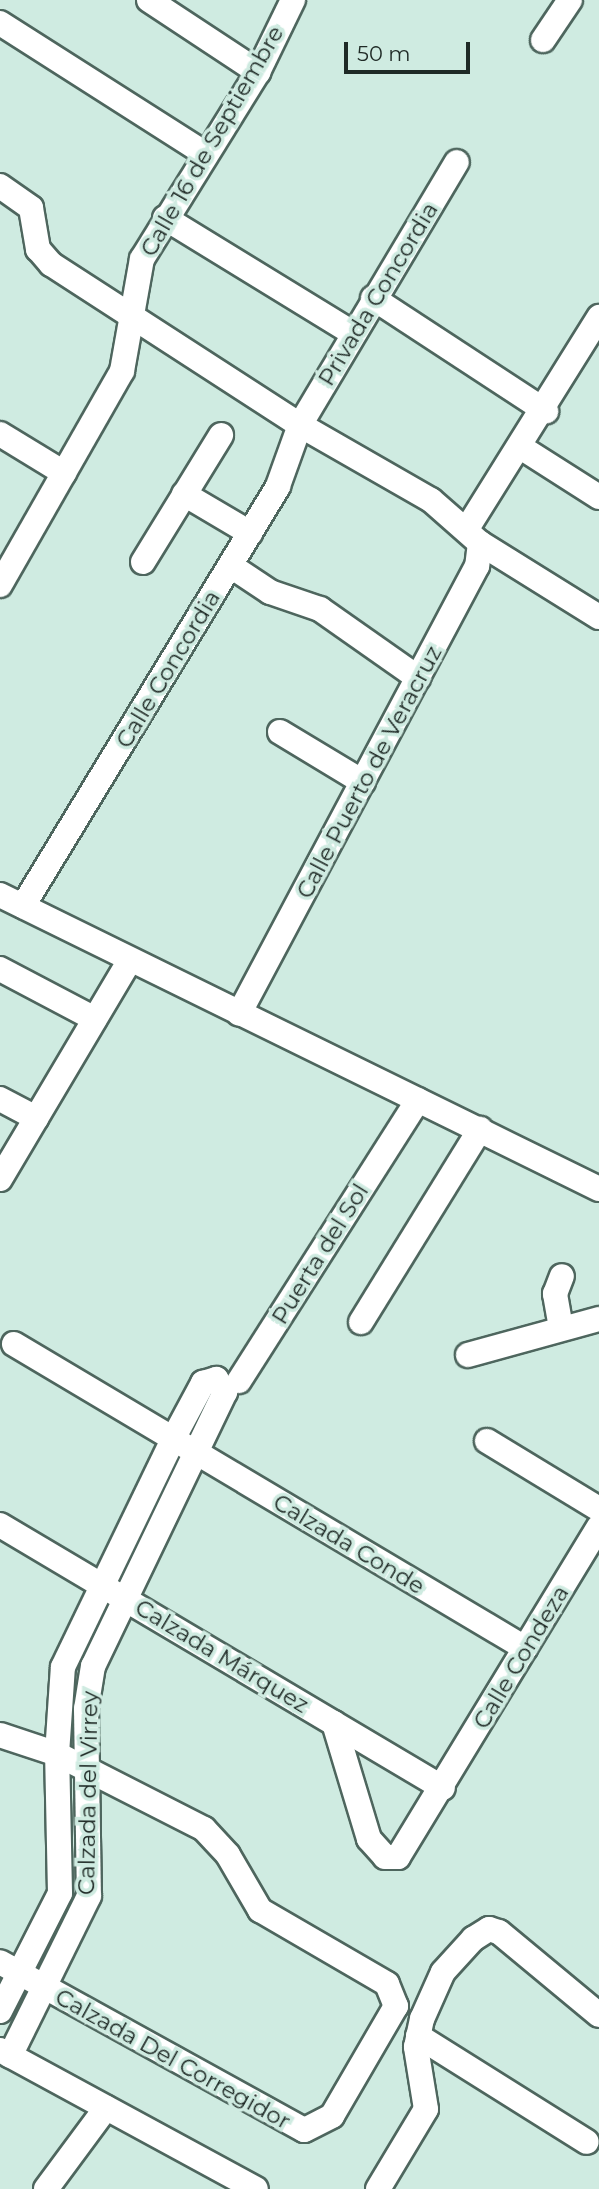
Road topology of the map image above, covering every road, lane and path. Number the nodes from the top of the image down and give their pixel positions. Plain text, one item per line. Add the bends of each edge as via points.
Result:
1 (149, 0) edge
2 (293, 0) edge
3 (570, 0) edge
4 (0, 23) edge
5 (543, 40) dead end
6 (258, 72) junction
7 (206, 154) junction
8 (457, 162) dead end
9 (0, 186) edge
10 (165, 218) junction
11 (373, 298) junction
12 (131, 317) junction
13 (599, 317) edge
14 (353, 333) junction
15 (593, 347) edge
16 (546, 411) junction
17 (300, 425) junction
18 (0, 434) edge
19 (221, 435) dead end
20 (522, 448) junction
21 (64, 473) junction
22 (599, 497) edge
23 (181, 500) junction
24 (474, 535) junction
25 (241, 548) junction
26 (143, 562) dead end
27 (0, 585) edge
28 (599, 617) edge
29 (418, 678) junction
30 (280, 732) dead end
31 (363, 782) junction
32 (0, 895) edge
33 (23, 906) junction
34 (130, 960) junction
35 (0, 969) edge
36 (239, 1014) junction
37 (95, 1019) junction
38 (387, 1084) junction
39 (0, 1099) edge
40 (418, 1100) junction
41 (36, 1118) junction
42 (401, 1126) junction
43 (480, 1129) junction
44 (0, 1179) edge
45 (599, 1189) edge
46 (562, 1276) dead end
47 (599, 1319) edge
48 (361, 1322) dead end
49 (561, 1328) junction
50 (14, 1344) dead end
51 (468, 1355) dead end
52 (239, 1381) dead end
53 (487, 1441) dead end
54 (183, 1445) junction
55 (599, 1509) edge
56 (0, 1525) edge
57 (599, 1527) edge
58 (111, 1591) junction
59 (525, 1648) junction
60 (334, 1723) junction
61 (0, 1735) edge
62 (57, 1754) junction
63 (90, 1771) junction
64 (443, 1788) junction
65 (10, 1968) edge
66 (47, 1989) junction
67 (0, 2011) edge
68 (599, 2015) edge
69 (418, 2035) junction
70 (5, 2053) edge
71 (106, 2108) junction
72 (587, 2142) dead end
73 (46, 2189) edge
74 (256, 2189) edge
75 (378, 2189) edge

1 - 6 street
2 - 6 street, Calle 16 de Septiembre
3 - 5 street
4 - 7 street
6 - 7 street, Calle 16 de Septiembre
7 - 10 street, Calle 16 de Septiembre
8 - 11 street, Privada Concordia
9 - 12 street via 31,208 43,258
10 - 12 street, Calle 16 de Septiembre via 137,272
10 - 14 street
11 - 14 street, Privada Concordia
11 - 16 street
12 - 17 street
12 - 21 street, Calle 16 de Septiembre via 122,371
13 - 15 street
14 - 17 street, Privada Concordia
15 - 16 street
16 - 20 street
17 - 24 street via 369,460
17 - 25 street, Calle Concordia via 286,472
18 - 21 street
19 - 23 street
20 - 22 street
20 - 24 street
21 - 27 street, Calle 16 de Septiembre
23 - 25 street
23 - 26 street
24 - 28 street
24 - 29 street, Calle Puerto de Veracruz via 477,566
25 - 29 street via 270,593 320,609
25 - 33 street, Calle Concordia
29 - 31 street, Calle Puerto de Veracruz
30 - 31 street
31 - 36 street, Calle Puerto de Veracruz
32 - 33 street
33 - 34 street
34 - 36 street
34 - 37 street
35 - 37 street
36 - 38 street
37 - 41 street
38 - 40 street
38 - 42 street via 388,1108
39 - 41 street
40 - 42 street, Puerta del Sol
40 - 43 street
41 - 44 street
42 - 52 street, Puerta del Sol
43 - 45 street
43 - 48 street
46 - 49 street via 555,1294
47 - 49 street
49 - 51 street
50 - 54 street, Calzada Conde
53 - 55 street
54 - 58 street, Calzada del Virrey
54 - 59 street, Calzada Conde
56 - 58 street, Calzada Márquez
57 - 59 street, Calle Condeza
58 - 60 street, Calzada Márquez
58 - 62 street, Calzada del Virrey via 63,1667
58 - 63 street, Calzada del Virrey via 89,1687
59 - 64 street, Calle Condeza
60 - 64 street, Calzada Márquez
60 - 64 street, Calle Condeza via 369,1839 385,1857 404,1853
61 - 62 street, Calzada Del Corregidor
62 - 63 street, Calzada Del Corregidor
62 - 65 street, Calzada del Virrey via 60,1893
63 - 66 street, Calzada del Virrey via 89,1896
63 - 66 street, Calzada Del Corregidor via 204,1829 228,1854 260,1910 387,1984 396,2006 332,2116 304,2130
65 - 66 street, Calzada Del Corregidor
65 - 67 street, Calzada del Virrey
66 - 70 street, Calzada del Virrey
68 - 69 street via 489,1929 443,1972
69 - 72 street
69 - 75 street via 426,2109
70 - 71 street
71 - 73 street
71 - 74 street

